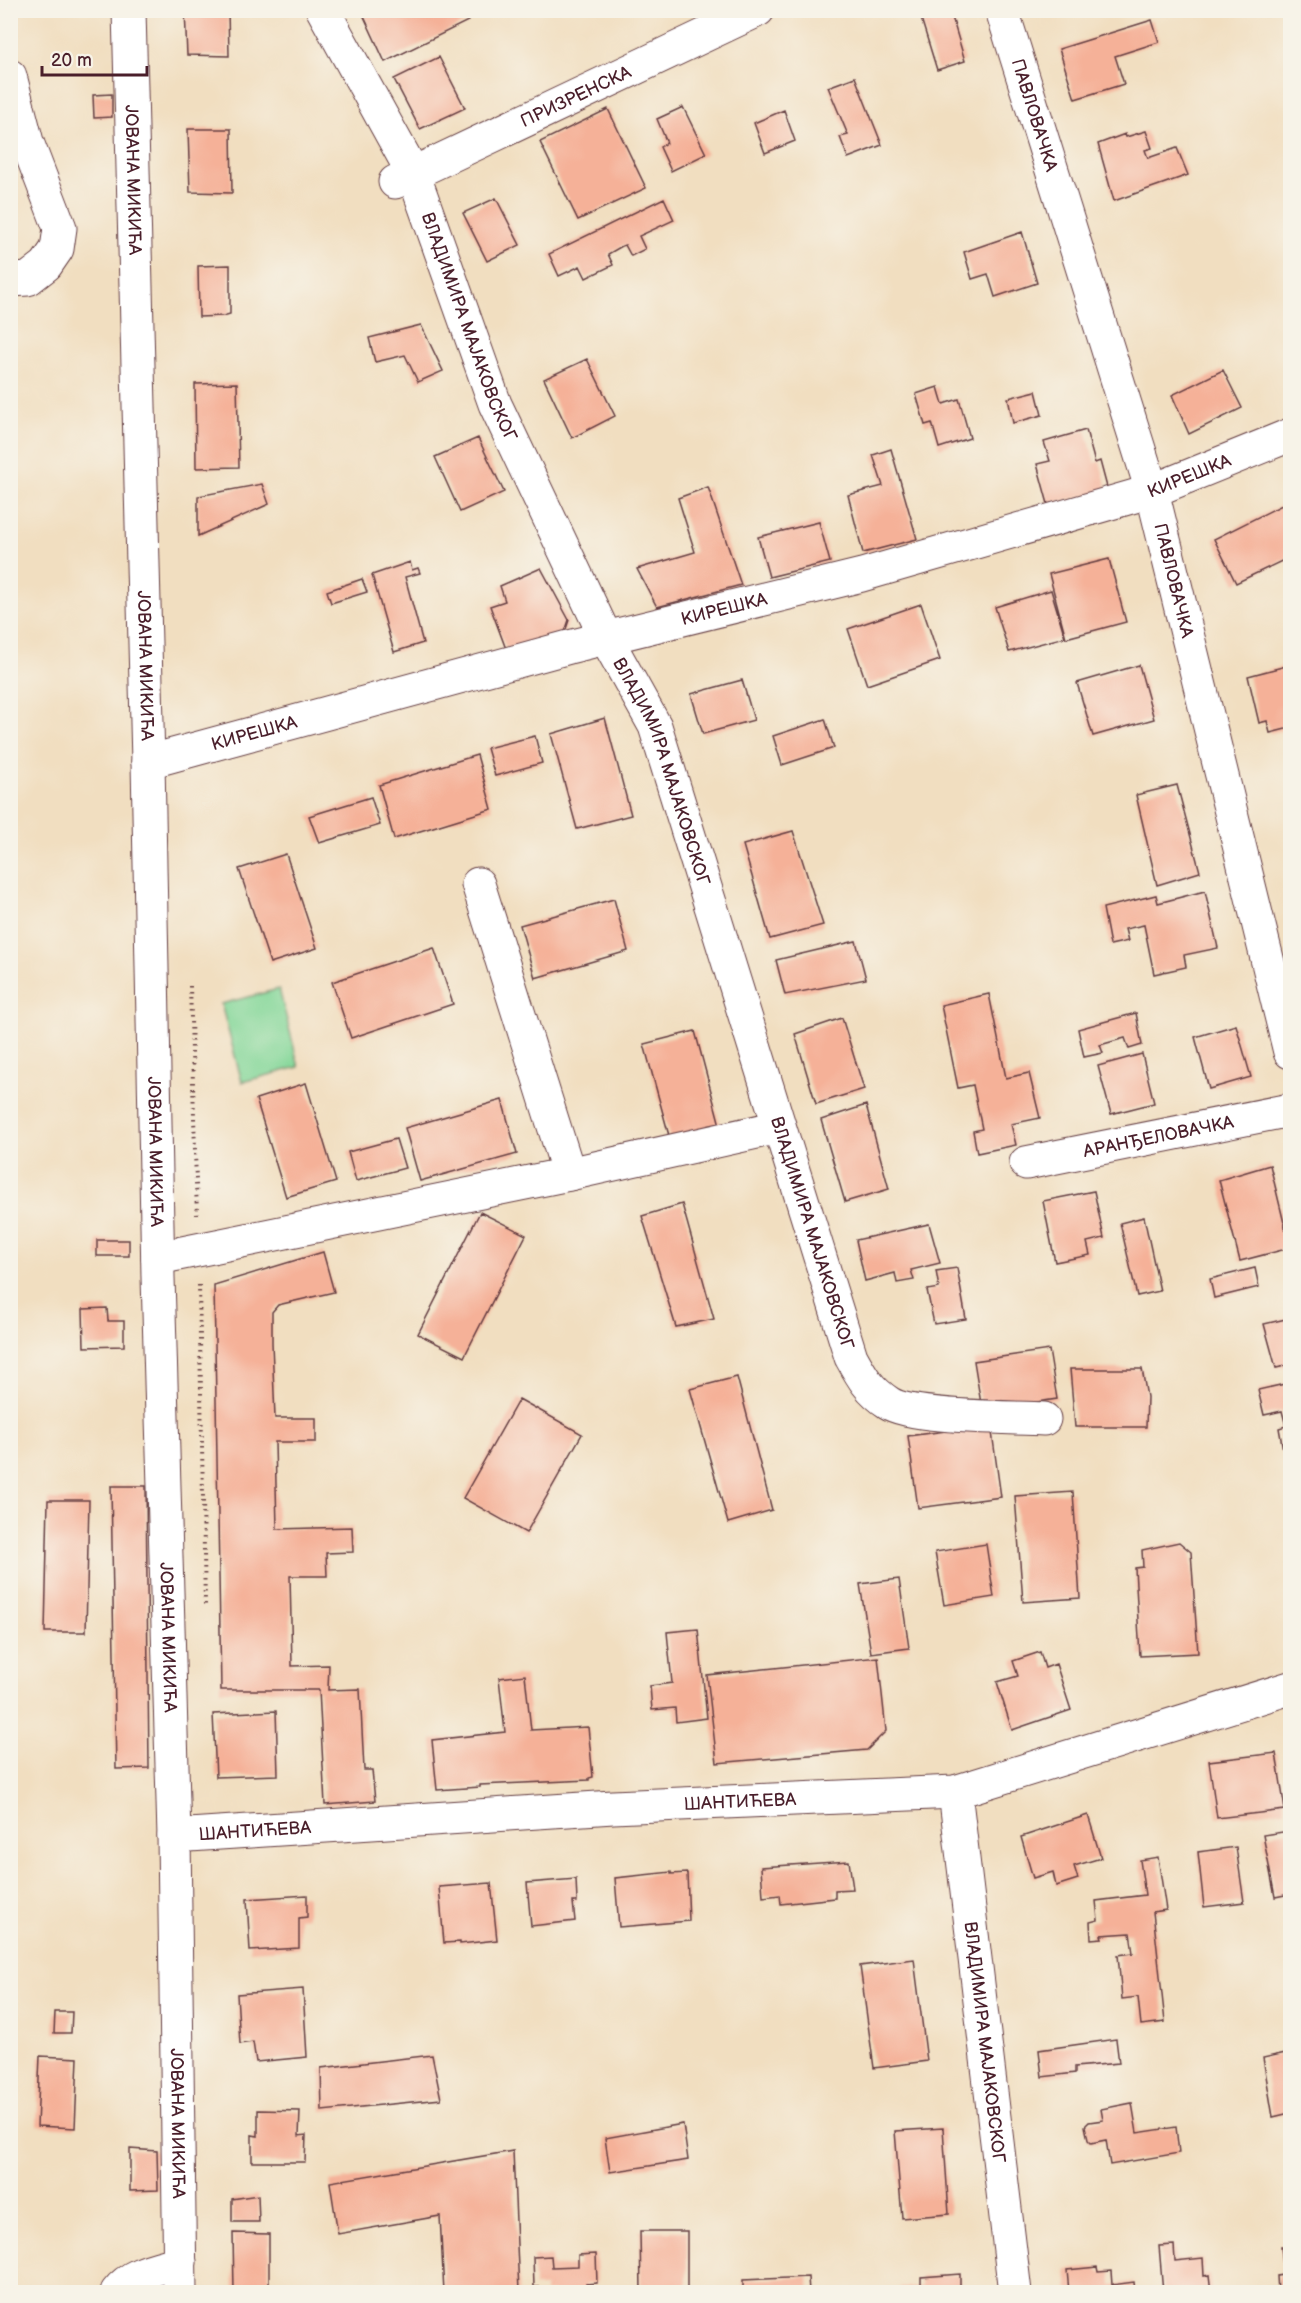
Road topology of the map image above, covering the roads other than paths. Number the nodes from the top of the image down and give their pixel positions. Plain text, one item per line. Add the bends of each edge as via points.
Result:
1 (129, 10) edge
2 (323, 10) edge
3 (758, 10) edge
4 (1002, 10) edge
5 (10, 76) edge
6 (403, 178) junction
7 (10, 280) edge
8 (1290, 435) edge
9 (1152, 491) junction
10 (606, 638) junction
11 (148, 762) junction
12 (478, 884) dead end
13 (1290, 1052) edge
14 (1290, 1110) edge
15 (779, 1127) junction
16 (1026, 1162) dead end
17 (569, 1174) junction
18 (158, 1257) junction
19 (1044, 1419) dead end
20 (1289, 1693) edge
21 (955, 1792) junction
22 (174, 1836) junction
23 (180, 2277) edge
24 (117, 2292) edge
25 (1015, 2292) edge

1 - 11 street, ЈОВАНА МИКИЋА
2 - 6 street, ВЛАДИМИРА МАЈАКОВСКОГ
3 - 6 street, ПРИЗРЕНСКА
4 - 9 street, ПАВЛОВАЧКА
5 - 7 street via 27,142 60,228 57,249 46,265 28,279
6 - 10 street, ВЛАДИМИРА МАЈАКОВСКОГ via 495,404
8 - 9 street, КИРЕШКА
9 - 10 street, КИРЕШКА via 862,575
9 - 13 street, ПАВЛОВАЧКА
10 - 11 street, КИРЕШКА
10 - 15 street, ВЛАДИМИРА МАЈАКОВСКОГ via 655,726
11 - 18 street, ЈОВАНА МИКИЋА
12 - 17 street
14 - 16 street, АРАНЂЕЛОВАЧКА
15 - 17 street
15 - 19 street, ВЛАДИМИРА МАЈАКОВСКОГ via 851,1358 866,1385 891,1404 921,1413
17 - 18 street
18 - 22 street, ЈОВАНА МИКИЋА
20 - 21 street, ШАНТИЋЕВА
21 - 22 street, ШАНТИЋЕВА via 613,1807
21 - 25 street, ВЛАДИМИРА МАЈАКОВСКОГ
22 - 23 street, ЈОВАНА МИКИЋА
23 - 24 street via 138,2274

